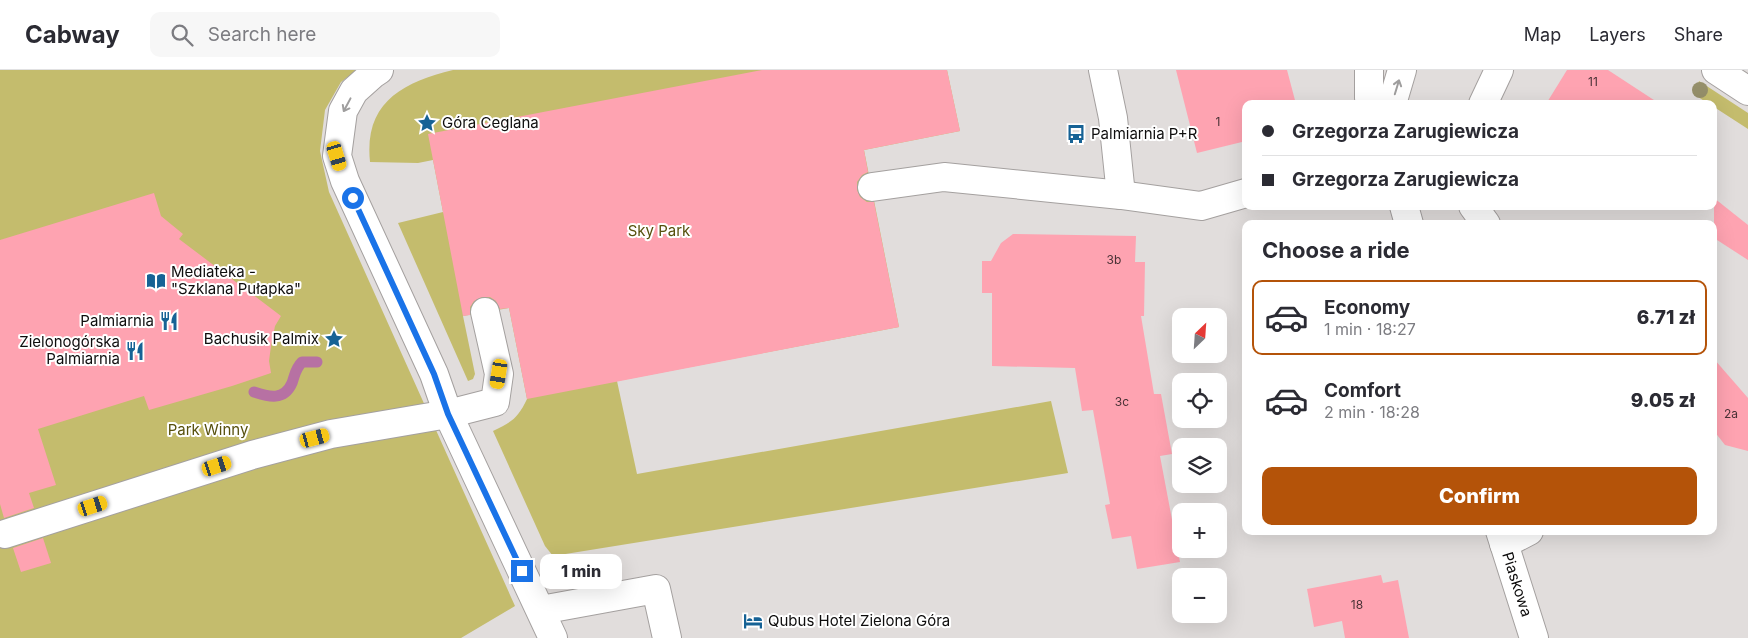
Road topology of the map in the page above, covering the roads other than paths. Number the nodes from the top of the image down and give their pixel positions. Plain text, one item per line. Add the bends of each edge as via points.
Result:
1 (379, 70) edge
2 (1103, 70) edge
3 (1369, 70) edge
4 (1402, 70) edge
5 (1499, 70) edge
6 (1716, 70) edge
7 (1748, 91) edge
8 (1370, 100) edge
9 (1393, 100) edge
10 (1485, 100) edge
11 (872, 187) dead end
12 (1242, 194) edge
13 (1121, 195) junction
14 (1475, 210) edge
15 (1483, 220) edge
16 (486, 312) dead end
17 (448, 414) junction
18 (5, 534) dead end
19 (1502, 537) edge
20 (540, 610) junction
21 (553, 638) edge
22 (667, 638) edge
23 (1534, 638) edge

1 -> 17 street via 354,91 343,111 337,156 345,181 434,374
2 - 13 street via 1113,118
3 - 8 street
9 -> 4 street
5 - 10 street
6 - 7 street
11 - 13 street via 944,177
12 - 13 street via 1201,206
14 - 15 street
16 - 17 street via 499,374 495,402
17 - 18 street via 331,434 270,450
17 - 20 street
19 - 23 street, Piaskowa
20 - 21 street
20 - 22 street via 656,589

